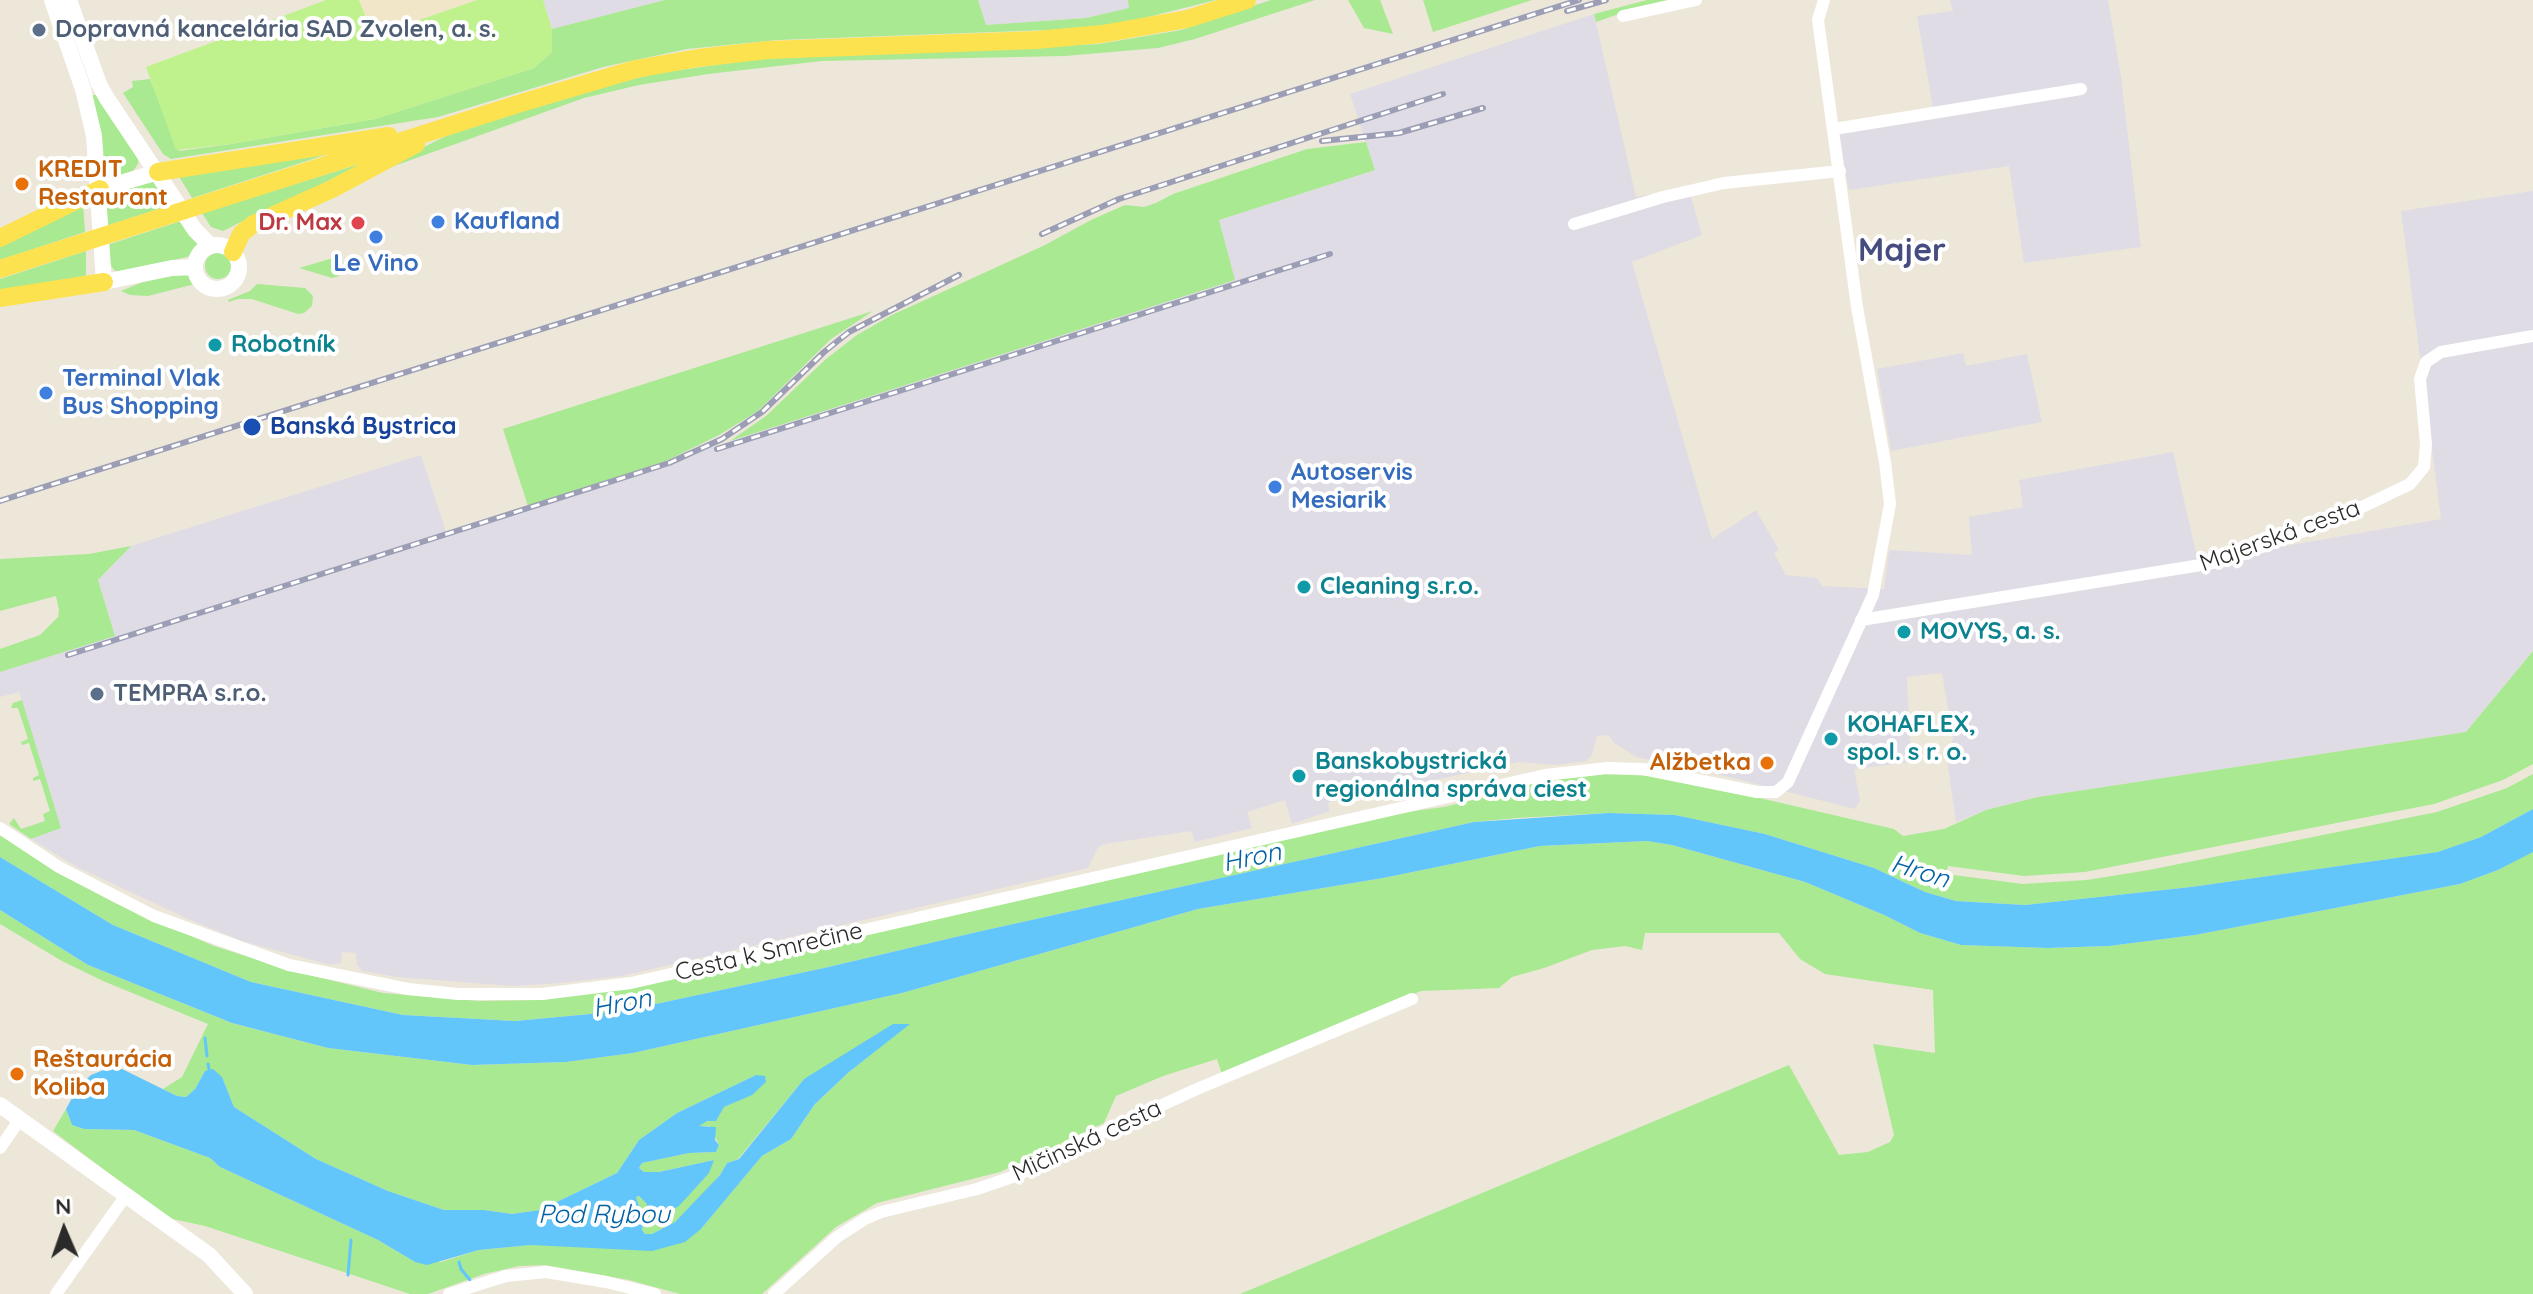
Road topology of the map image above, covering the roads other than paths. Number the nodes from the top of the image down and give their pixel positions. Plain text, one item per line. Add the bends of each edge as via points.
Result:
1 (52, 0) edge
2 (69, 0) edge
3 (1247, 0) edge
4 (1696, 0) edge
5 (1824, 0) edge
6 (1623, 16) dead end
7 (2081, 89) dead end
8 (447, 127) junction
9 (1834, 129) junction
10 (1840, 171) junction
11 (158, 172) junction
12 (100, 189) junction
13 (1574, 224) dead end
14 (0, 238) edge
15 (211, 246) junction
16 (233, 252) junction
17 (194, 267) junction
18 (0, 269) edge
19 (104, 282) junction
20 (0, 298) edge
21 (2533, 336) edge
22 (1861, 620) junction
23 (0, 828) edge
24 (1412, 999) dead end
25 (0, 1105) edge
26 (20, 1119) junction
27 (0, 1148) edge
28 (127, 1194) junction
29 (56, 1294) edge
30 (245, 1294) edge
31 (449, 1294) edge
32 (655, 1294) edge
33 (774, 1294) edge

1 - 12 street via 87,103
2 - 11 street via 99,84
3 - 8 main road via 1187,19 1102,34 698,58 613,75
4 - 6 street
5 - 9 street via 1818,20
7 - 9 street
8 - 11 main road
8 - 16 main road via 252,225
8 - 18 main road
9 - 10 street
10 - 13 street via 1710,186
10 - 22 street via 1890,495 1875,586
11 - 12 street
11 - 15 street
12 - 14 main road
12 - 19 street
15 - 16 street
15 - 17 street via 199,254
16 - 17 street via 238,273 224,288 205,286
17 - 19 street
19 - 20 main road
21 - 22 street, Majerská cesta via 2441,352 2426,362 2420,379 2424,467 2410,484 2339,518 2227,560 2186,569
22 - 23 street, Cesta k Smrečine via 1788,782 1776,792 1643,769 1595,769 1496,785 631,983 542,994 408,989 289,965 154,916 59,867
24 - 33 street, Mičinská cesta via 1197,1089 1018,1175 865,1219
25 - 26 street
26 - 27 street
26 - 28 street
28 - 29 street
28 - 30 street via 209,1255
31 - 32 street via 506,1276 546,1272

